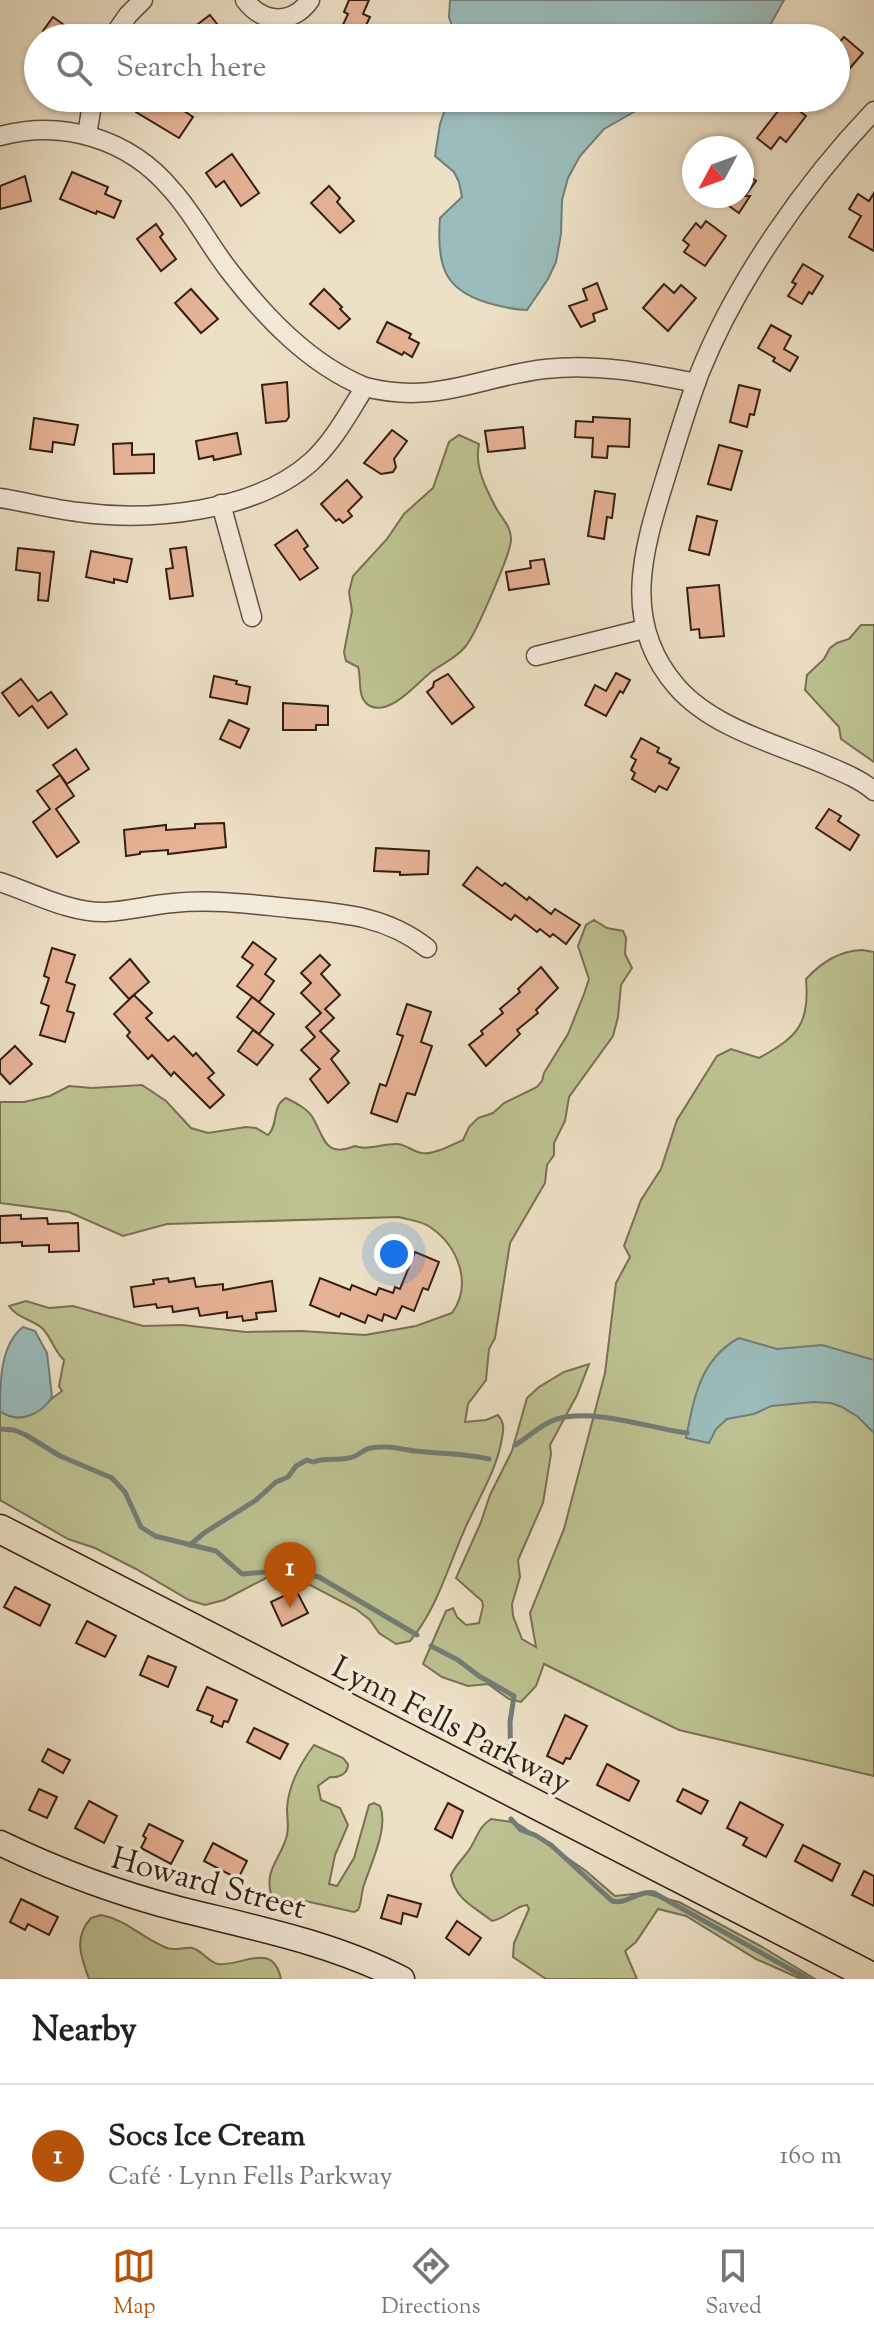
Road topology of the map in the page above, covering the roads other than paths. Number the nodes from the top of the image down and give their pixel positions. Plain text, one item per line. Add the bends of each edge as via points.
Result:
1 (143, 0) edge
2 (245, 0) edge
3 (310, 0) edge
4 (122, 24) edge
5 (874, 111) edge
6 (91, 112) edge
7 (87, 135) junction
8 (0, 136) edge
9 (696, 383) junction
10 (365, 387) junction
11 (0, 498) edge
12 (221, 504) junction
13 (252, 617) dead end
14 (644, 629) junction
15 (536, 656) dead end
16 (874, 791) edge
17 (0, 882) edge
18 (427, 948) dead end
19 (0, 1529) edge
20 (0, 1843) edge
21 (874, 1978) edge
22 (402, 1979) edge

1 - 4 street
2 - 3 street via 275,19 294,15
5 - 9 street via 775,235
6 - 7 street
7 - 8 street via 50,128
7 - 10 street via 155,171 272,320 320,362
9 - 10 street via 580,366 435,393 388,393
9 - 14 street via 649,540 640,594
10 - 12 street via 311,462 270,488
11 - 12 street via 107,515 169,514
12 - 13 street
14 - 15 street
14 - 16 street via 668,676 697,706
17 - 18 street via 105,912 218,901 320,910 379,921
19 - 21 main road, Lynn Fells Parkway
20 - 22 street, Howard Street via 111,1890 317,1945

